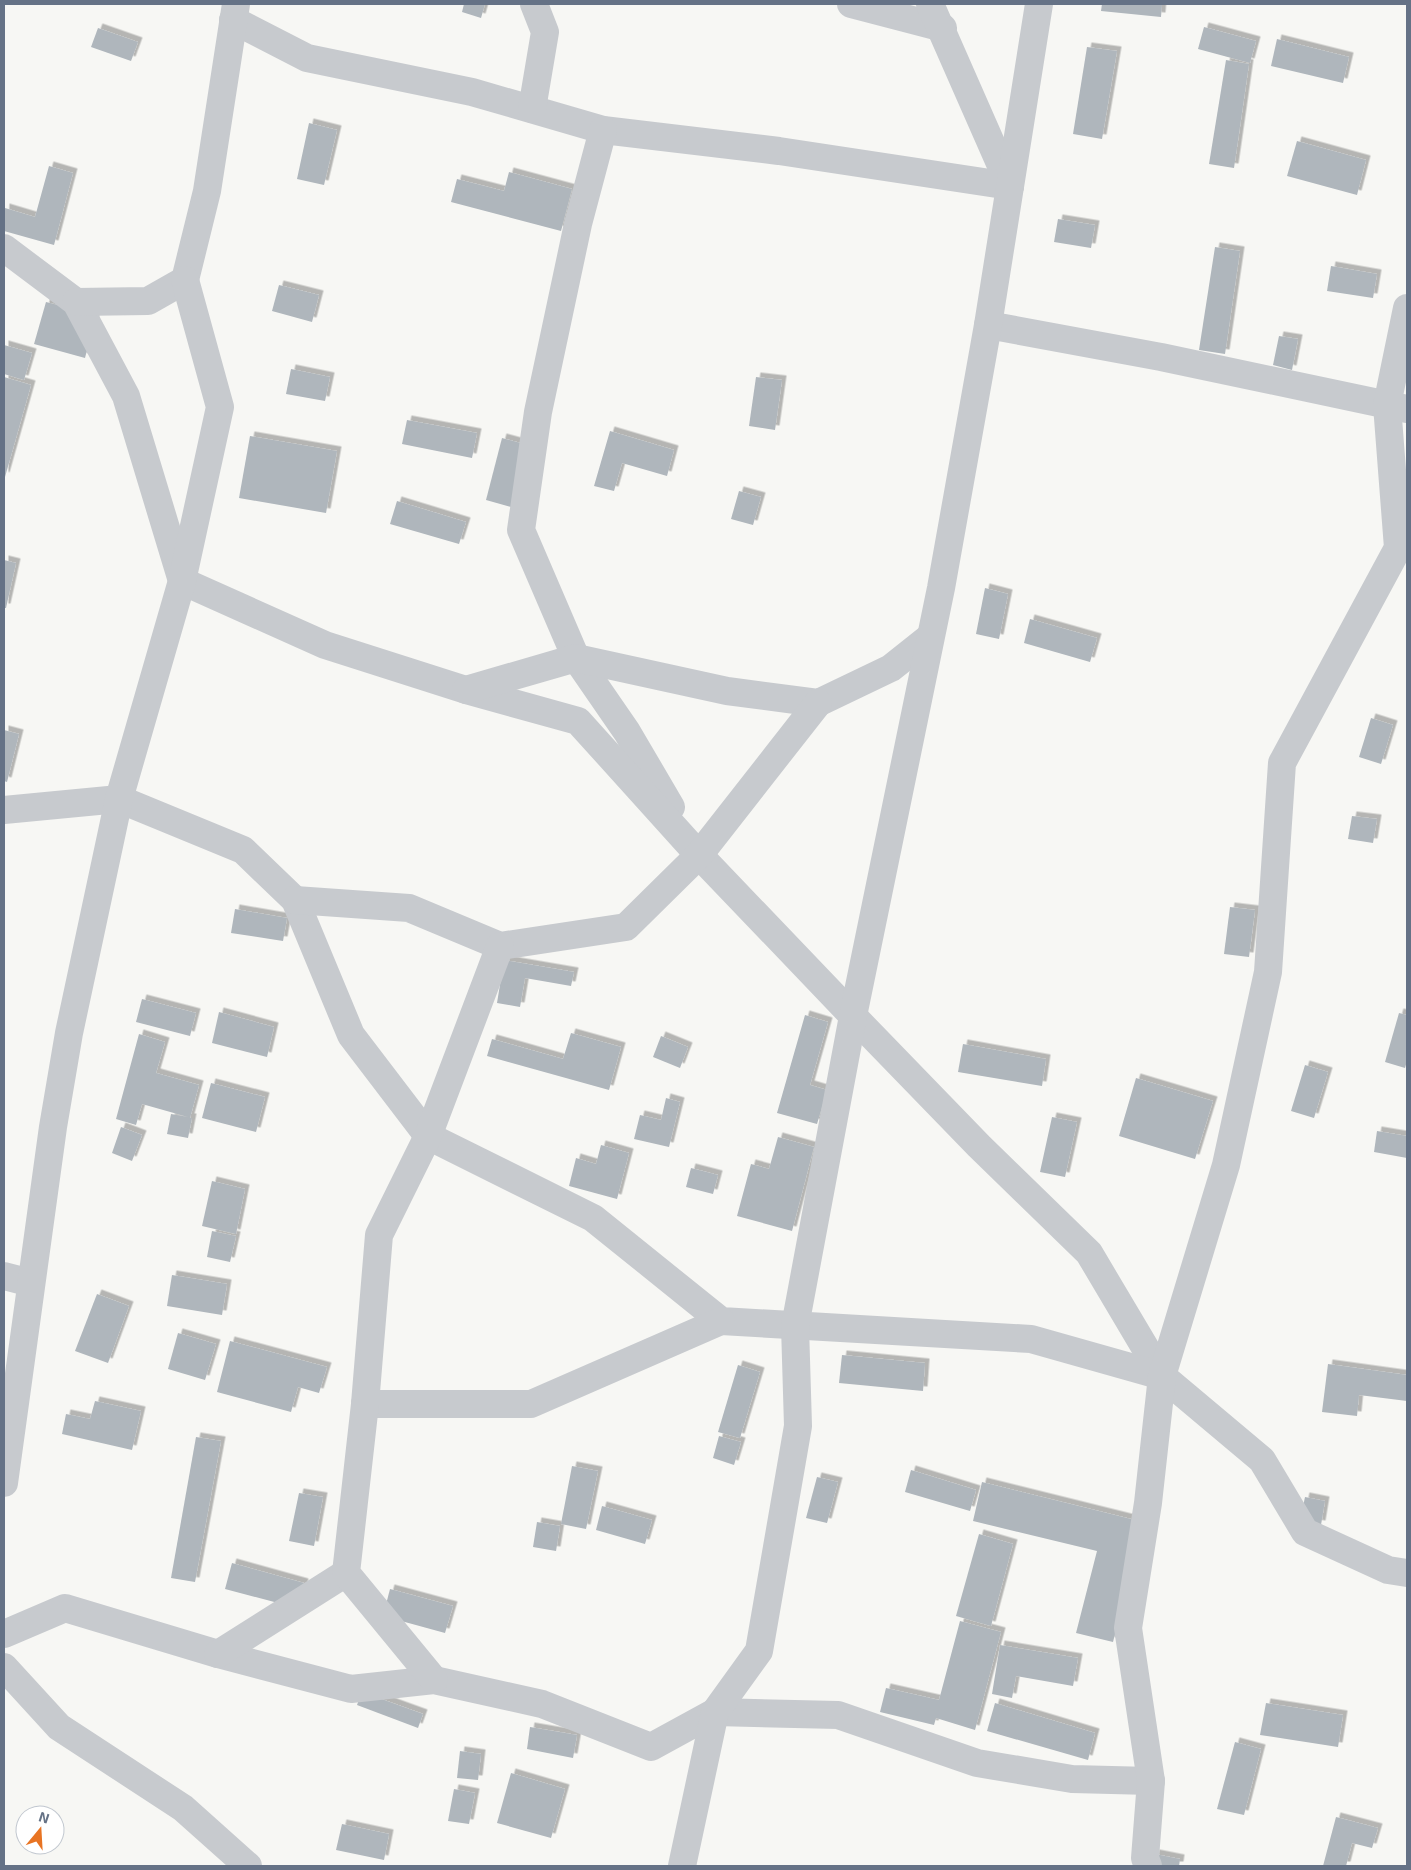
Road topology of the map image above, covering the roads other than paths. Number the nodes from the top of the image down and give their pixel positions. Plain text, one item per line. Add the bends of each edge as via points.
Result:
1 (534, 4) edge
2 (851, 4) edge
3 (930, 4) edge
4 (1039, 4) edge
5 (235, 12) edge
6 (943, 28) junction
7 (532, 109) junction
8 (603, 130) junction
9 (1010, 186) junction
10 (4, 248) edge
11 (185, 280) junction
12 (76, 302) junction
13 (1407, 308) edge
14 (988, 325) junction
15 (1397, 407) edge
16 (182, 580) junction
17 (930, 637) junction
18 (576, 658) junction
19 (466, 690) junction
20 (818, 703) junction
21 (119, 799) junction
22 (4, 811) edge
23 (699, 855) junction
24 (295, 900) junction
25 (500, 946) junction
26 (853, 1016) junction
27 (428, 1136) junction
28 (4, 1276) edge
29 (31, 1283) junction
30 (721, 1321) junction
31 (795, 1326) junction
32 (1162, 1376) junction
33 (365, 1404) junction
34 (4, 1483) edge
35 (1407, 1572) edge
36 (346, 1573) junction
37 (4, 1634) edge
38 (218, 1654) junction
39 (4, 1667) edge
40 (434, 1680) junction
41 (715, 1712) junction
42 (1151, 1781) junction
43 (248, 1866) edge
44 (682, 1866) edge
45 (1148, 1866) edge

1 - 7 street via 545,32
2 - 6 street
3 - 6 street
4 - 9 street
5 - 7 street via 307,58 472,92
5 - 11 street via 207,190
6 - 9 street
7 - 8 street
8 - 9 street
8 - 18 street via 578,224 538,412 520,530
9 - 14 street
10 - 12 street
11 - 12 street via 148,301
11 - 16 street via 220,407
12 - 16 street via 126,396
13 - 15 street
14 - 15 street via 1161,357
14 - 17 street
15 - 32 street via 1398,548 1282,763 1268,972 1226,1165
16 - 19 street via 325,645
16 - 21 street
17 - 20 street via 891,668
17 - 26 street
18 - 19 street
18 - 20 street via 726,691
18 - 23 street via 628,732
19 - 23 street via 578,721
20 - 23 street
21 - 22 street
21 - 24 street via 243,850
21 - 29 street via 69,1033 52,1127
23 - 25 street via 626,927
23 - 26 street
24 - 25 street via 409,908
24 - 27 street via 351,1035
25 - 27 street
26 - 31 street
26 - 32 street via 1089,1253
27 - 30 street via 593,1218
27 - 33 street via 379,1234
28 - 29 street
29 - 34 street
30 - 31 street
30 - 33 street via 531,1404
31 - 32 street via 1032,1339
31 - 41 street via 798,1426 759,1651
32 - 35 street via 1262,1460 1306,1532 1388,1570
32 - 42 street via 1148,1503 1128,1628
33 - 36 street
36 - 38 street
36 - 40 street
37 - 38 street via 65,1608
38 - 40 street via 351,1689
39 - 43 street via 59,1728 183,1808
40 - 41 street via 542,1704 651,1747
41 - 42 street via 838,1715 977,1762 1072,1779
41 - 44 street
42 - 45 street via 1145,1858

